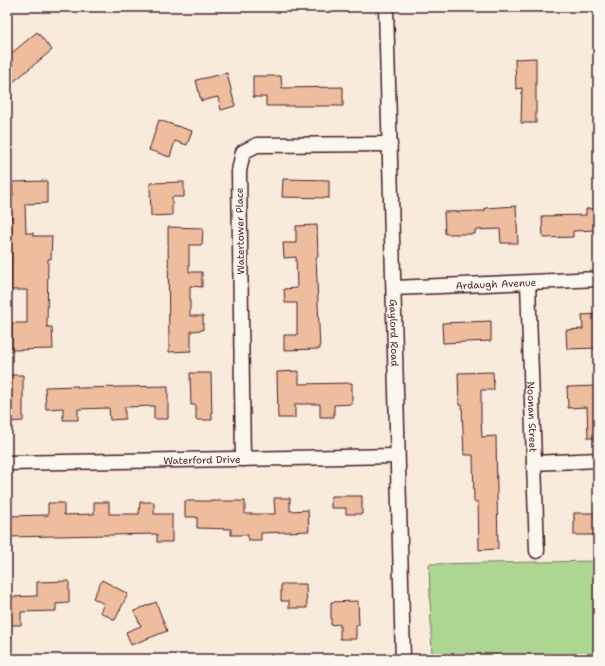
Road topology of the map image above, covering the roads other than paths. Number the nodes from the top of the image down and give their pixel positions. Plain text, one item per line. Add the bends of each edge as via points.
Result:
1 (386, 7) edge
2 (390, 144) junction
3 (598, 279) edge
4 (528, 283) junction
5 (394, 288) junction
6 (397, 456) junction
7 (243, 459) junction
8 (598, 460) edge
9 (7, 462) edge
10 (534, 463) junction
11 (537, 551) dead end
12 (403, 659) edge

1 - 2 street, Gaylord Road
2 - 5 street, Gaylord Road
2 - 7 street, Watertower Place via 257,145 243,152 240,171
3 - 4 street, Ardaugh Avenue
4 - 5 street, Ardaugh Avenue
4 - 10 street, Noonan Street
5 - 6 street, Gaylord Road
6 - 7 street, Waterford Drive
6 - 12 street, Gaylord Road
7 - 9 street, Waterford Drive
8 - 10 street
10 - 11 street, Noonan Street

